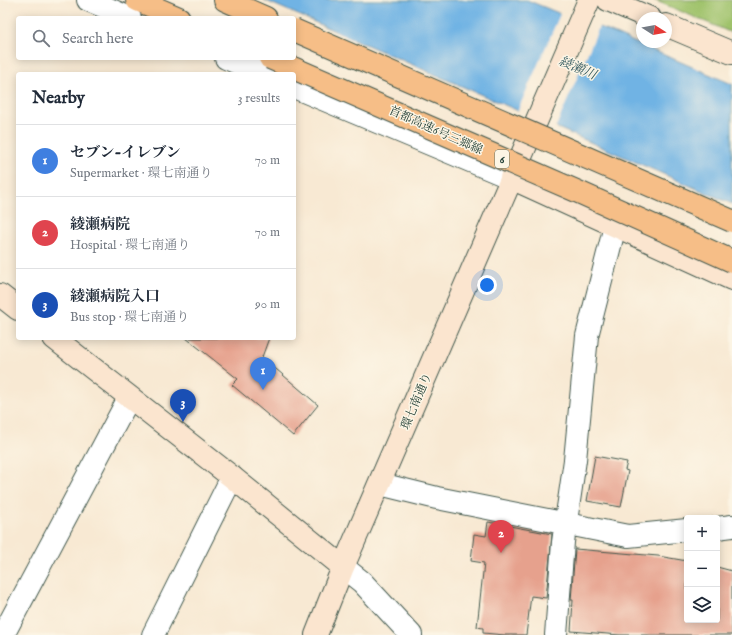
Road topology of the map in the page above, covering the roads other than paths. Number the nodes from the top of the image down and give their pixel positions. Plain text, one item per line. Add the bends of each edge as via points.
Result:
1 (88, 0) edge
2 (137, 0) edge
3 (225, 0) edge
4 (608, 0) edge
5 (587, 5) edge
6 (636, 12) edge
7 (125, 16) edge
8 (173, 16) edge
9 (261, 16) edge
10 (672, 28) edge
11 (296, 31) edge
12 (732, 53) edge
13 (231, 60) edge
14 (275, 60) edge
15 (259, 72) edge
16 (296, 88) edge
17 (514, 172) junction
18 (732, 221) edge
19 (615, 226) junction
20 (732, 261) edge
21 (732, 279) edge
22 (0, 295) edge
23 (16, 307) edge
24 (56, 340) edge
25 (129, 398) junction
26 (232, 477) junction
27 (380, 484) junction
28 (567, 524) junction
29 (732, 526) edge
30 (720, 528) edge
31 (684, 530) edge
32 (343, 567) junction
33 (3, 635) edge
34 (152, 635) edge
35 (316, 635) edge
36 (411, 635) edge
37 (556, 635) edge

1 - 7 street
2 - 8 highway
3 - 9 highway
4 - 6 street
5 - 17 street, 環七南通り, bridge
10 - 12 street
11 - 18 highway, bridge
13 - 15 street
14 - 20 highway, 首都高速6号三郷線 / 6, bridge
16 - 17 street
17 - 19 street
17 - 27 street, 環七南通り
19 - 21 street
19 - 28 street via 587,336
22 - 23 street
24 - 25 street
25 - 26 street
25 - 33 street
26 - 32 street
26 - 34 street
27 - 28 street
27 - 32 street, 環七南通り
28 - 31 street via 628,536
28 - 37 street
29 - 30 street
32 - 35 street, 環七南通り
32 - 36 street via 362,582

